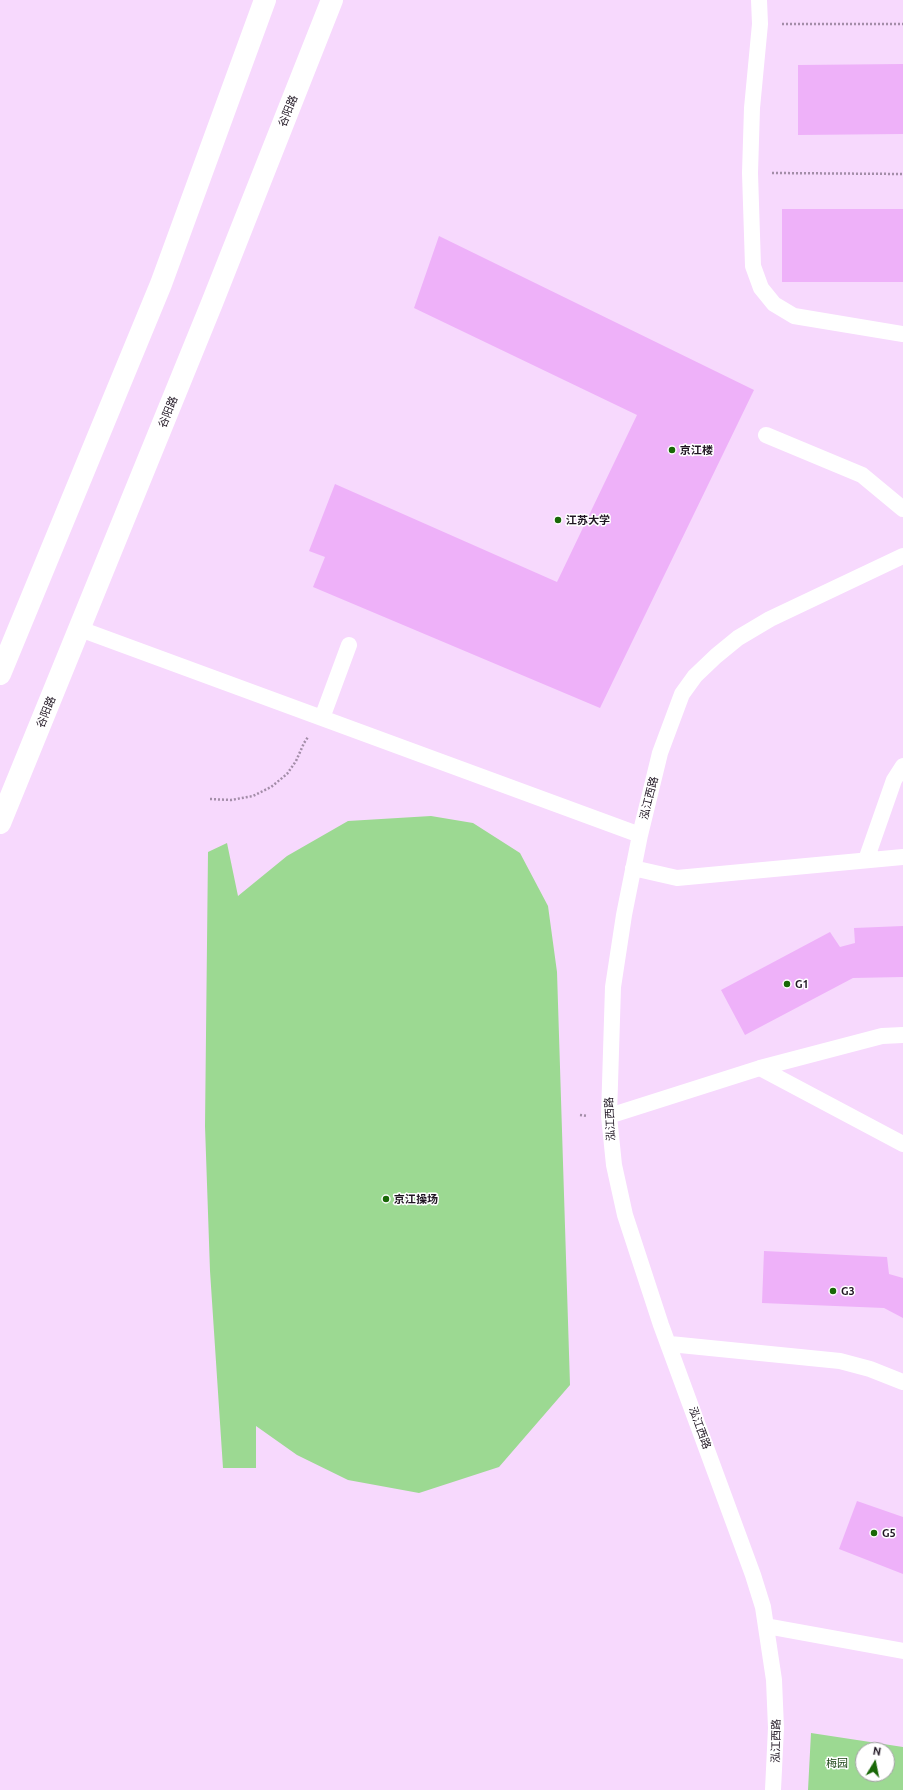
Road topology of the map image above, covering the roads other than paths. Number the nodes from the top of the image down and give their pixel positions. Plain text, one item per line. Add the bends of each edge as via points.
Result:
1 (266, 0) edge
2 (332, 0) edge
3 (759, 0) edge
4 (903, 334) edge
5 (766, 435) dead end
6 (903, 509) edge
7 (903, 556) edge
8 (80, 629) junction
9 (349, 645) dead end
10 (0, 674) edge
11 (322, 718) junction
12 (903, 766) edge
13 (0, 823) edge
14 (640, 835) junction
15 (903, 857) edge
16 (866, 860) junction
17 (633, 868) junction
18 (903, 1035) edge
19 (760, 1068) junction
20 (609, 1116) junction
21 (903, 1144) edge
22 (670, 1344) junction
23 (903, 1382) edge
24 (766, 1626) junction
25 (903, 1651) edge
26 (773, 1790) edge

1 - 10 main road via 161,284
2 - 8 main road, 谷阳路
3 - 4 lane via 760,24 752,108 750,173 753,266 761,288 774,304 794,316
5 - 6 lane via 862,475
7 - 14 lane, 泓江西路 via 770,619 738,638 695,676 682,694 665,738
8 - 11 lane
8 - 13 main road, 谷阳路
9 - 11 lane
11 - 14 lane
12 - 16 lane via 894,780
14 - 17 lane, 泓江西路
15 - 16 lane
16 - 17 lane via 677,878
17 - 20 lane, 泓江西路 via 613,987
18 - 19 lane via 882,1036
19 - 20 lane
19 - 21 lane
20 - 22 lane, 泓江西路 via 614,1165 625,1215 661,1325
22 - 23 lane via 840,1361
22 - 24 lane, 泓江西路 via 753,1575
24 - 25 lane
24 - 26 lane, 泓江西路 via 774,1680 776,1728

